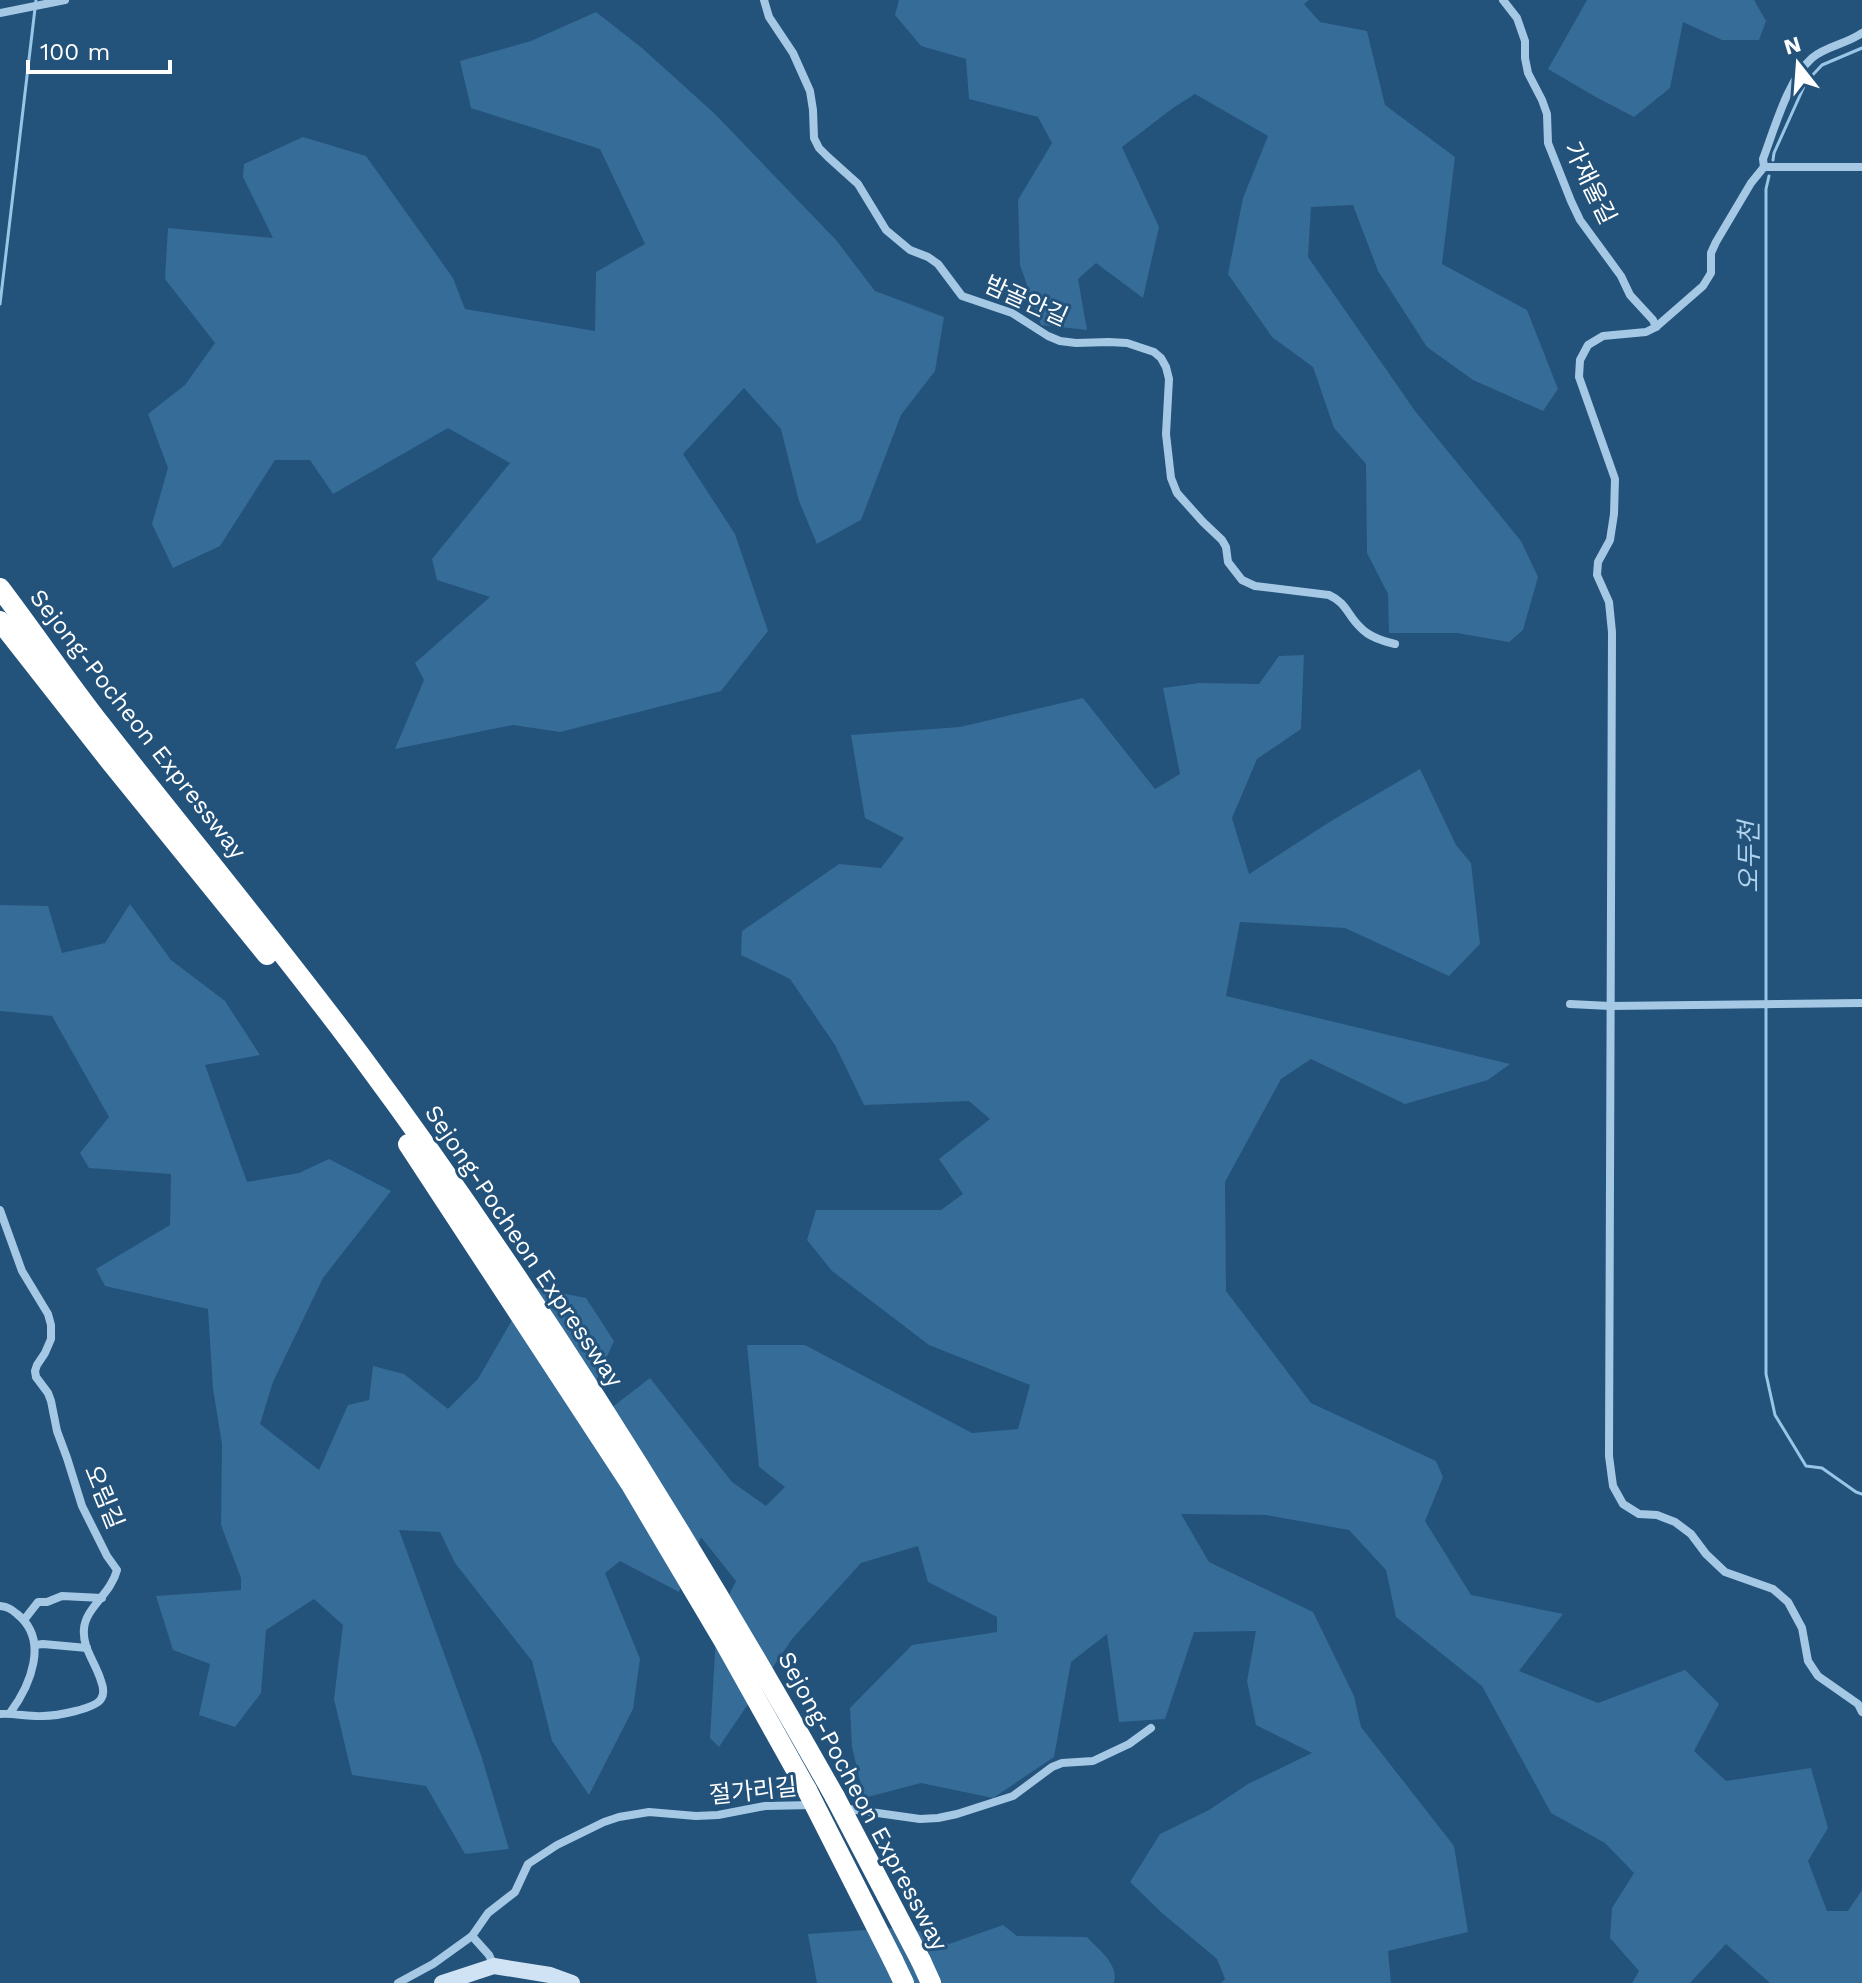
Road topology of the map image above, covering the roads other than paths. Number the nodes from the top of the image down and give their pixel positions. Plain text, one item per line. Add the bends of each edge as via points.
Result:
1 (65, 0) edge
2 (764, 0) edge
3 (1503, 0) edge
4 (0, 13) edge
5 (1862, 33) edge
6 (1764, 167) junction
7 (1862, 167) edge
8 (1656, 327) junction
9 (0, 588) edge
10 (0, 621) edge
11 (1395, 644) dead end
12 (1862, 1003) edge
13 (1570, 1004) dead end
14 (1610, 1006) junction
15 (0, 1210) edge
16 (102, 1598) junction
17 (0, 1606) edge
18 (24, 1620) junction
19 (35, 1645) junction
20 (87, 1648) junction
21 (1862, 1712) edge
22 (5, 1713) edge
23 (1151, 1728) dead end
24 (472, 1936) junction
25 (494, 1966) junction
26 (398, 1983) edge
27 (442, 1983) edge
28 (572, 1983) edge
29 (904, 1983) edge
30 (931, 1983) edge

1 - 4 street
2 - 11 street, 밤골안길 via 810,91 819,148 858,184 886,230 938,264 962,296 1012,313 1048,336 1076,343 1127,343 1154,352 1169,379 1166,434 1171,478 1185,503 1222,540 1234,572 1255,586 1329,595 1346,606 1369,635
3 - 8 street, 가재울길 via 1525,41 1528,73 1547,114 1548,143 1571,201
5 - 6 street via 1814,56 1801,70 1784,103
6 - 7 street
6 - 8 street via 1716,242 1703,286
8 - 14 street via 1603,336 1588,345 1580,360 1579,377 1615,479 1610,540 1597,575 1609,602 1612,632
9 - 30 highway, Sejong-Pocheon Expressway, bridge via 361,1057 508,1263 760,1664
10 - 29 highway, Sejong-Pocheon Expressway, bridge via 279,970 403,1136 630,1483 807,1790
12 - 14 street
13 - 14 street
14 - 21 street via 1613,1486 1623,1504 1639,1514 1657,1515 1691,1534 1725,1572 1773,1589 1788,1602 1818,1676
15 - 16 street, 오림길 via 22,1271 51,1325 36,1377 51,1401 82,1506 117,1570
16 - 18 street via 62,1596 38,1602
16 - 20 street, 오림길 via 85,1622
17 - 18 street
18 - 19 street
19 - 20 street
19 - 22 street via 21,1698
20 - 22 street via 103,1684 101,1700 61,1714
23 - 24 street, 절가리길 via 1093,1761 1052,1767 1013,1796 938,1818 816,1805 765,1806 718,1815 649,1812 619,1817 528,1864 515,1892 488,1913
24 - 25 street
24 - 26 street, 절가리길
25 - 27 street
25 - 28 street

